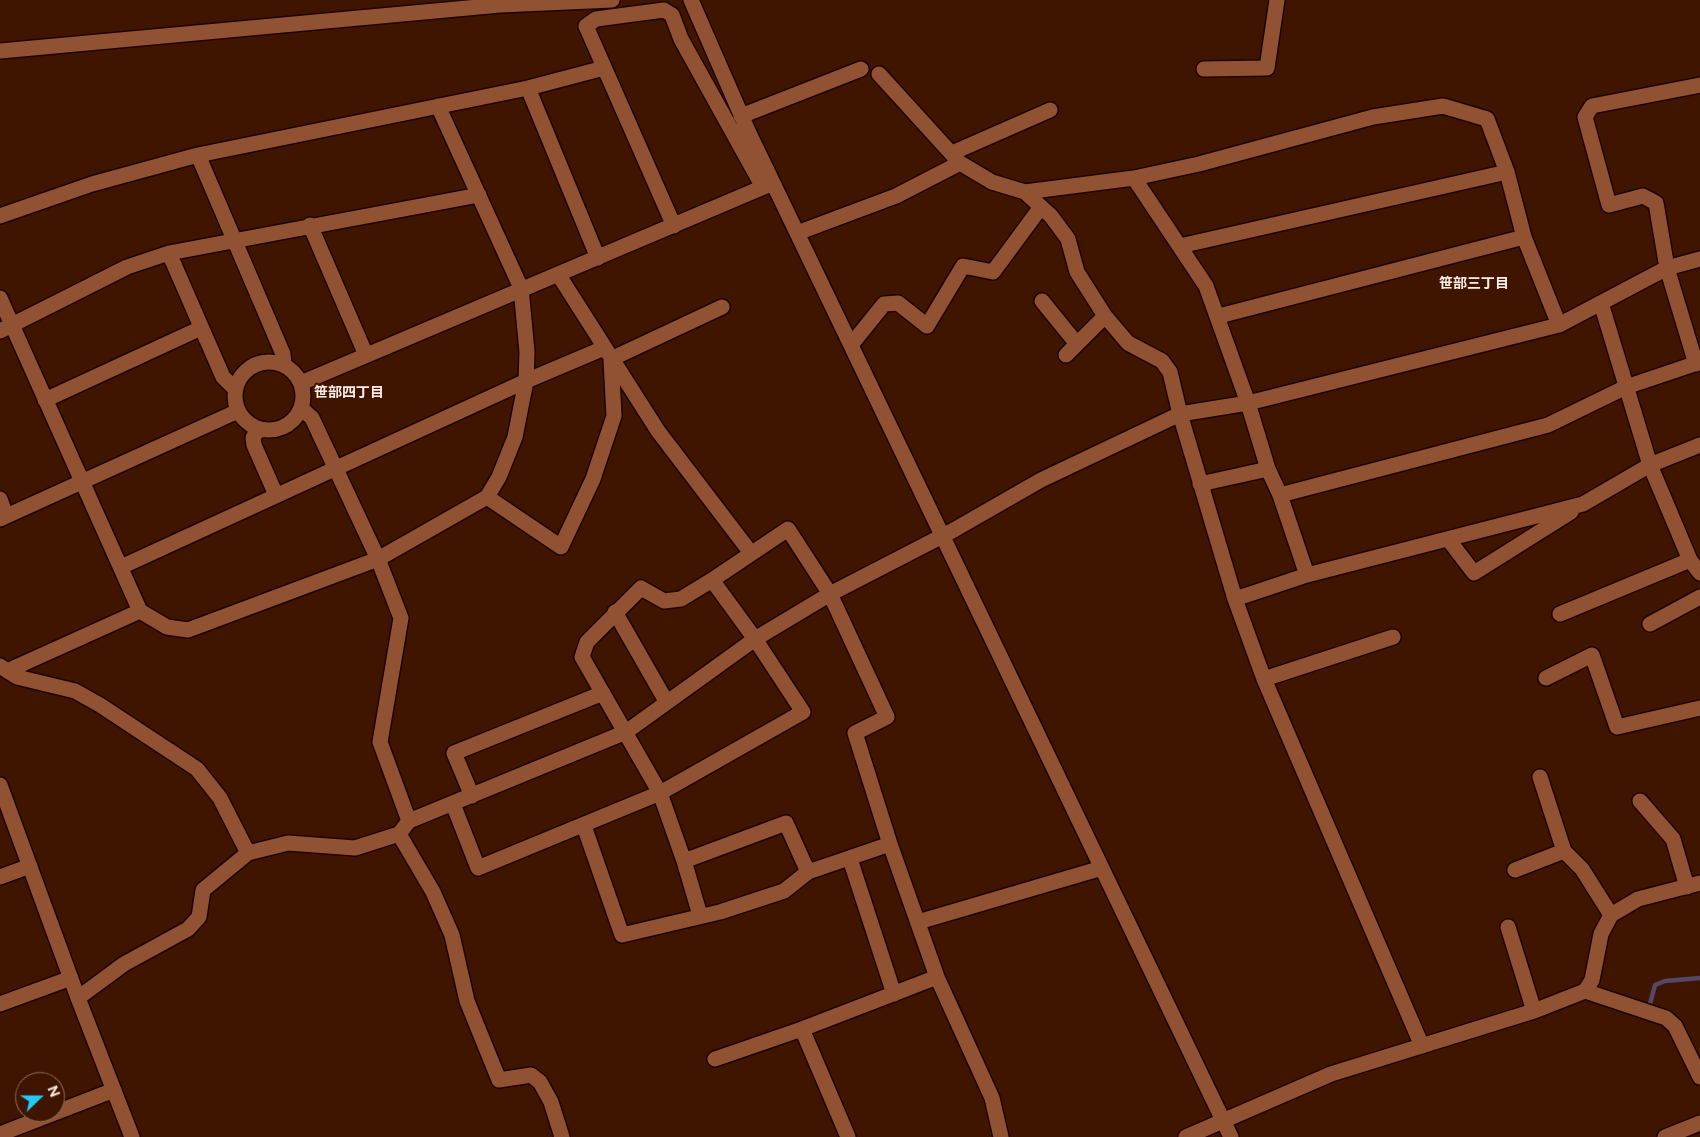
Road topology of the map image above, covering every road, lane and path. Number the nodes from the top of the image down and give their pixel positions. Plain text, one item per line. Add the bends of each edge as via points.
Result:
1 (612, 0) edge
2 (691, 0) edge
3 (1277, 0) edge
4 (505, 3) edge
5 (0, 51) edge
6 (604, 68) junction
7 (1204, 69) dead end
8 (861, 70) dead end
9 (880, 74) dead end
10 (1700, 85) edge
11 (528, 88) junction
12 (438, 106) junction
13 (1050, 110) dead end
14 (741, 116) junction
15 (198, 155) junction
16 (956, 158) junction
17 (1507, 172) junction
18 (1134, 178) junction
19 (768, 185) junction
20 (1025, 192) junction
21 (479, 194) junction
22 (1041, 207) junction
23 (0, 216) edge
24 (310, 225) junction
25 (674, 226) junction
26 (797, 234) junction
27 (1524, 237) junction
28 (235, 241) junction
29 (1180, 246) junction
30 (169, 253) junction
31 (598, 258) junction
32 (1700, 259) edge
33 (1667, 268) junction
34 (558, 274) junction
35 (521, 288) junction
36 (0, 298) edge
37 (1042, 302) dead end
38 (1601, 303) junction
39 (722, 307) dead end
40 (1105, 316) junction
41 (1218, 316) junction
42 (1559, 325) junction
43 (6, 327) edge
44 (201, 328) junction
45 (1077, 344) junction
46 (852, 345) junction
47 (607, 354) junction
48 (366, 355) junction
49 (1066, 355) dead end
50 (1698, 363) edge
51 (284, 365) junction
52 (526, 381) junction
53 (301, 383) junction
54 (1626, 387) junction
55 (235, 389) junction
56 (45, 400) junction
57 (1248, 403) junction
58 (301, 408) junction
59 (238, 411) junction
60 (1180, 414) junction
61 (258, 429) junction
62 (1700, 445) edge
63 (1650, 465) junction
64 (335, 469) junction
65 (1268, 469) junction
66 (82, 482) junction
67 (1200, 484) junction
68 (276, 495) junction
69 (1280, 495) junction
70 (487, 497) junction
71 (0, 499) edge
72 (1583, 504) junction
73 (3, 518) edge
74 (942, 536) junction
75 (1448, 539) junction
76 (750, 553) junction
77 (378, 559) junction
78 (1690, 560) junction
79 (120, 567) junction
80 (1700, 574) edge
81 (1307, 575) junction
82 (712, 580) junction
83 (830, 594) junction
84 (1700, 597) edge
85 (1234, 599) junction
86 (140, 611) junction
87 (615, 612) junction
88 (1560, 614) dead end
89 (1650, 624) dead end
90 (1393, 637) dead end
91 (755, 639) junction
92 (3, 668) edge
93 (1546, 678) dead end
94 (1264, 679) junction
95 (603, 693) junction
96 (666, 701) junction
97 (1700, 708) edge
98 (626, 732) junction
99 (1540, 778) dead end
100 (0, 785) edge
101 (660, 793) junction
102 (472, 796) junction
103 (1640, 802) dead end
104 (453, 804) junction
105 (409, 821) junction
106 (584, 826) junction
107 (400, 834) junction
108 (890, 844) junction
109 (1564, 851) junction
110 (248, 853) junction
111 (850, 859) junction
112 (684, 861) junction
113 (30, 866) junction
114 (1102, 868) junction
115 (1515, 870) dead end
116 (808, 872) junction
117 (0, 877) edge
118 (1694, 885) edge
119 (700, 915) junction
120 (1611, 915) junction
121 (918, 922) junction
122 (1508, 927) dead end
123 (937, 977) junction
124 (71, 978) junction
125 (1585, 991) junction
126 (894, 994) junction
127 (78, 998) junction
128 (0, 1004) edge
129 (1534, 1011) junction
130 (802, 1029) junction
131 (1422, 1046) junction
132 (715, 1059) dead end
133 (1700, 1077) edge
134 (114, 1090) junction
135 (1224, 1120) junction
136 (1700, 1123) edge
137 (0, 1134) edge
138 (132, 1137) edge
139 (562, 1137) edge
140 (848, 1137) edge
141 (1001, 1137) edge
142 (1186, 1137) edge
143 (1231, 1137) edge
144 (1665, 1137) edge

1 - 4 street
2 - 14 street
3 - 7 street via 1267,68
4 - 5 street
6 - 11 street
6 - 19 street via 586,26 596,19 664,10 672,15 681,39
6 - 25 street
8 - 14 street
9 - 16 street
10 - 33 street via 1592,106 1585,117 1609,205 1643,196 1656,203
11 - 12 street
11 - 31 street
12 - 15 street
12 - 21 street
13 - 16 street
14 - 19 street
15 - 23 street via 92,184
15 - 28 street
16 - 20 street via 992,182
16 - 26 street via 896,196
17 - 18 street via 1487,119 1443,106 1373,117 1199,164
17 - 27 street
17 - 29 street
18 - 20 street
18 - 29 street
19 - 25 street
19 - 26 street
20 - 22 street
21 - 24 street
21 - 35 street
22 - 40 street via 1068,239 1077,272
22 - 46 street via 993,272 963,266 927,326 898,303 884,304
24 - 28 street
24 - 48 street
25 - 31 street
26 - 46 street
27 - 41 street
27 - 42 street
28 - 30 street
28 - 51 street via 283,354
29 - 41 street via 1206,286
30 - 43 street via 127,267
30 - 44 street
31 - 34 street
32 - 33 street
33 - 38 street
33 - 50 street
34 - 35 street
34 - 47 street
35 - 48 street
35 - 52 street via 527,352
36 - 43 street
37 - 45 street
38 - 42 street
38 - 54 street
39 - 47 street
40 - 45 street
40 - 60 street via 1128,343 1162,361 1170,372
41 - 57 street
42 - 57 street
43 - 56 street
44 - 55 street via 223,377
44 - 56 street
45 - 49 street
46 - 74 street
47 - 52 street
47 - 70 street via 614,416 593,479 561,547
47 - 76 street via 658,431
48 - 53 street
50 - 54 street
51 - 53 street
51 - 55 street via 268,362 246,371
52 - 64 street
52 - 70 street via 515,437
53 - 58 street
54 - 63 street
54 - 69 street via 1548,425
55 - 59 street
56 - 66 street
57 - 60 street
57 - 65 street
58 - 61 street via 288,424 269,430
58 - 64 street via 312,418
59 - 61 street
59 - 66 street
60 - 67 street
60 - 74 street via 1041,480
61 - 68 street via 253,438 254,445
62 - 63 street
63 - 72 street
63 - 78 street
64 - 68 street
64 - 77 street
65 - 67 street
65 - 69 street
66 - 73 street
66 - 79 street
67 - 85 street
68 - 79 street
69 - 81 street
70 - 77 street
71 - 73 street
72 - 75 street
72 - 75 street via 1474,573
74 - 83 street
74 - 114 street
75 - 81 street
76 - 82 street
76 - 83 street via 788,530
77 - 86 street via 188,630 167,627
77 - 105 street via 401,618 380,742
78 - 80 street
78 - 88 street
79 - 86 street
81 - 85 street
82 - 87 street via 681,599 664,601 641,588
82 - 91 street
83 - 91 street
83 - 108 street via 887,717 855,733
84 - 89 street
85 - 94 street
86 - 92 street
87 - 95 street via 587,642 582,657
87 - 96 street
90 - 94 street
91 - 96 street
91 - 101 street via 803,712
92 - 110 street via 31,682 75,692 100,705 197,770 220,798
93 - 97 street via 1592,655 1617,727
94 - 131 street
95 - 98 street
95 - 102 street via 454,752
96 - 98 street
98 - 101 street
98 - 102 street
99 - 109 street
100 - 113 street
101 - 106 street
101 - 112 street
102 - 104 street
103 - 118 street via 1673,839
104 - 105 street
104 - 106 street via 478,868
105 - 107 street
106 - 119 street via 622,935
107 - 110 street via 355,848 288,843
107 - 139 street via 433,892 452,935 467,1001 499,1080 531,1075 540,1082 551,1102
108 - 111 street
108 - 121 street
109 - 115 street
109 - 120 street via 1582,869
110 - 127 street via 203,890 199,917 188,929 124,964
111 - 116 street
111 - 126 street
112 - 116 street via 786,823
112 - 119 street
113 - 117 street
113 - 124 street
114 - 121 street
114 - 135 street
116 - 119 street via 784,891 720,912
118 - 120 street via 1638,900
120 - 125 street via 1601,934 1592,980
121 - 123 street
122 - 129 street
123 - 126 street
123 - 141 street via 992,1098
124 - 127 street
124 - 128 street
125 - 129 street
125 - 133 street via 1666,1018 1675,1026
126 - 130 street
127 - 134 street
129 - 131 street
130 - 132 street
130 - 140 street
131 - 135 street via 1331,1074
134 - 137 street
134 - 138 street
135 - 142 street
135 - 143 street
136 - 144 street

